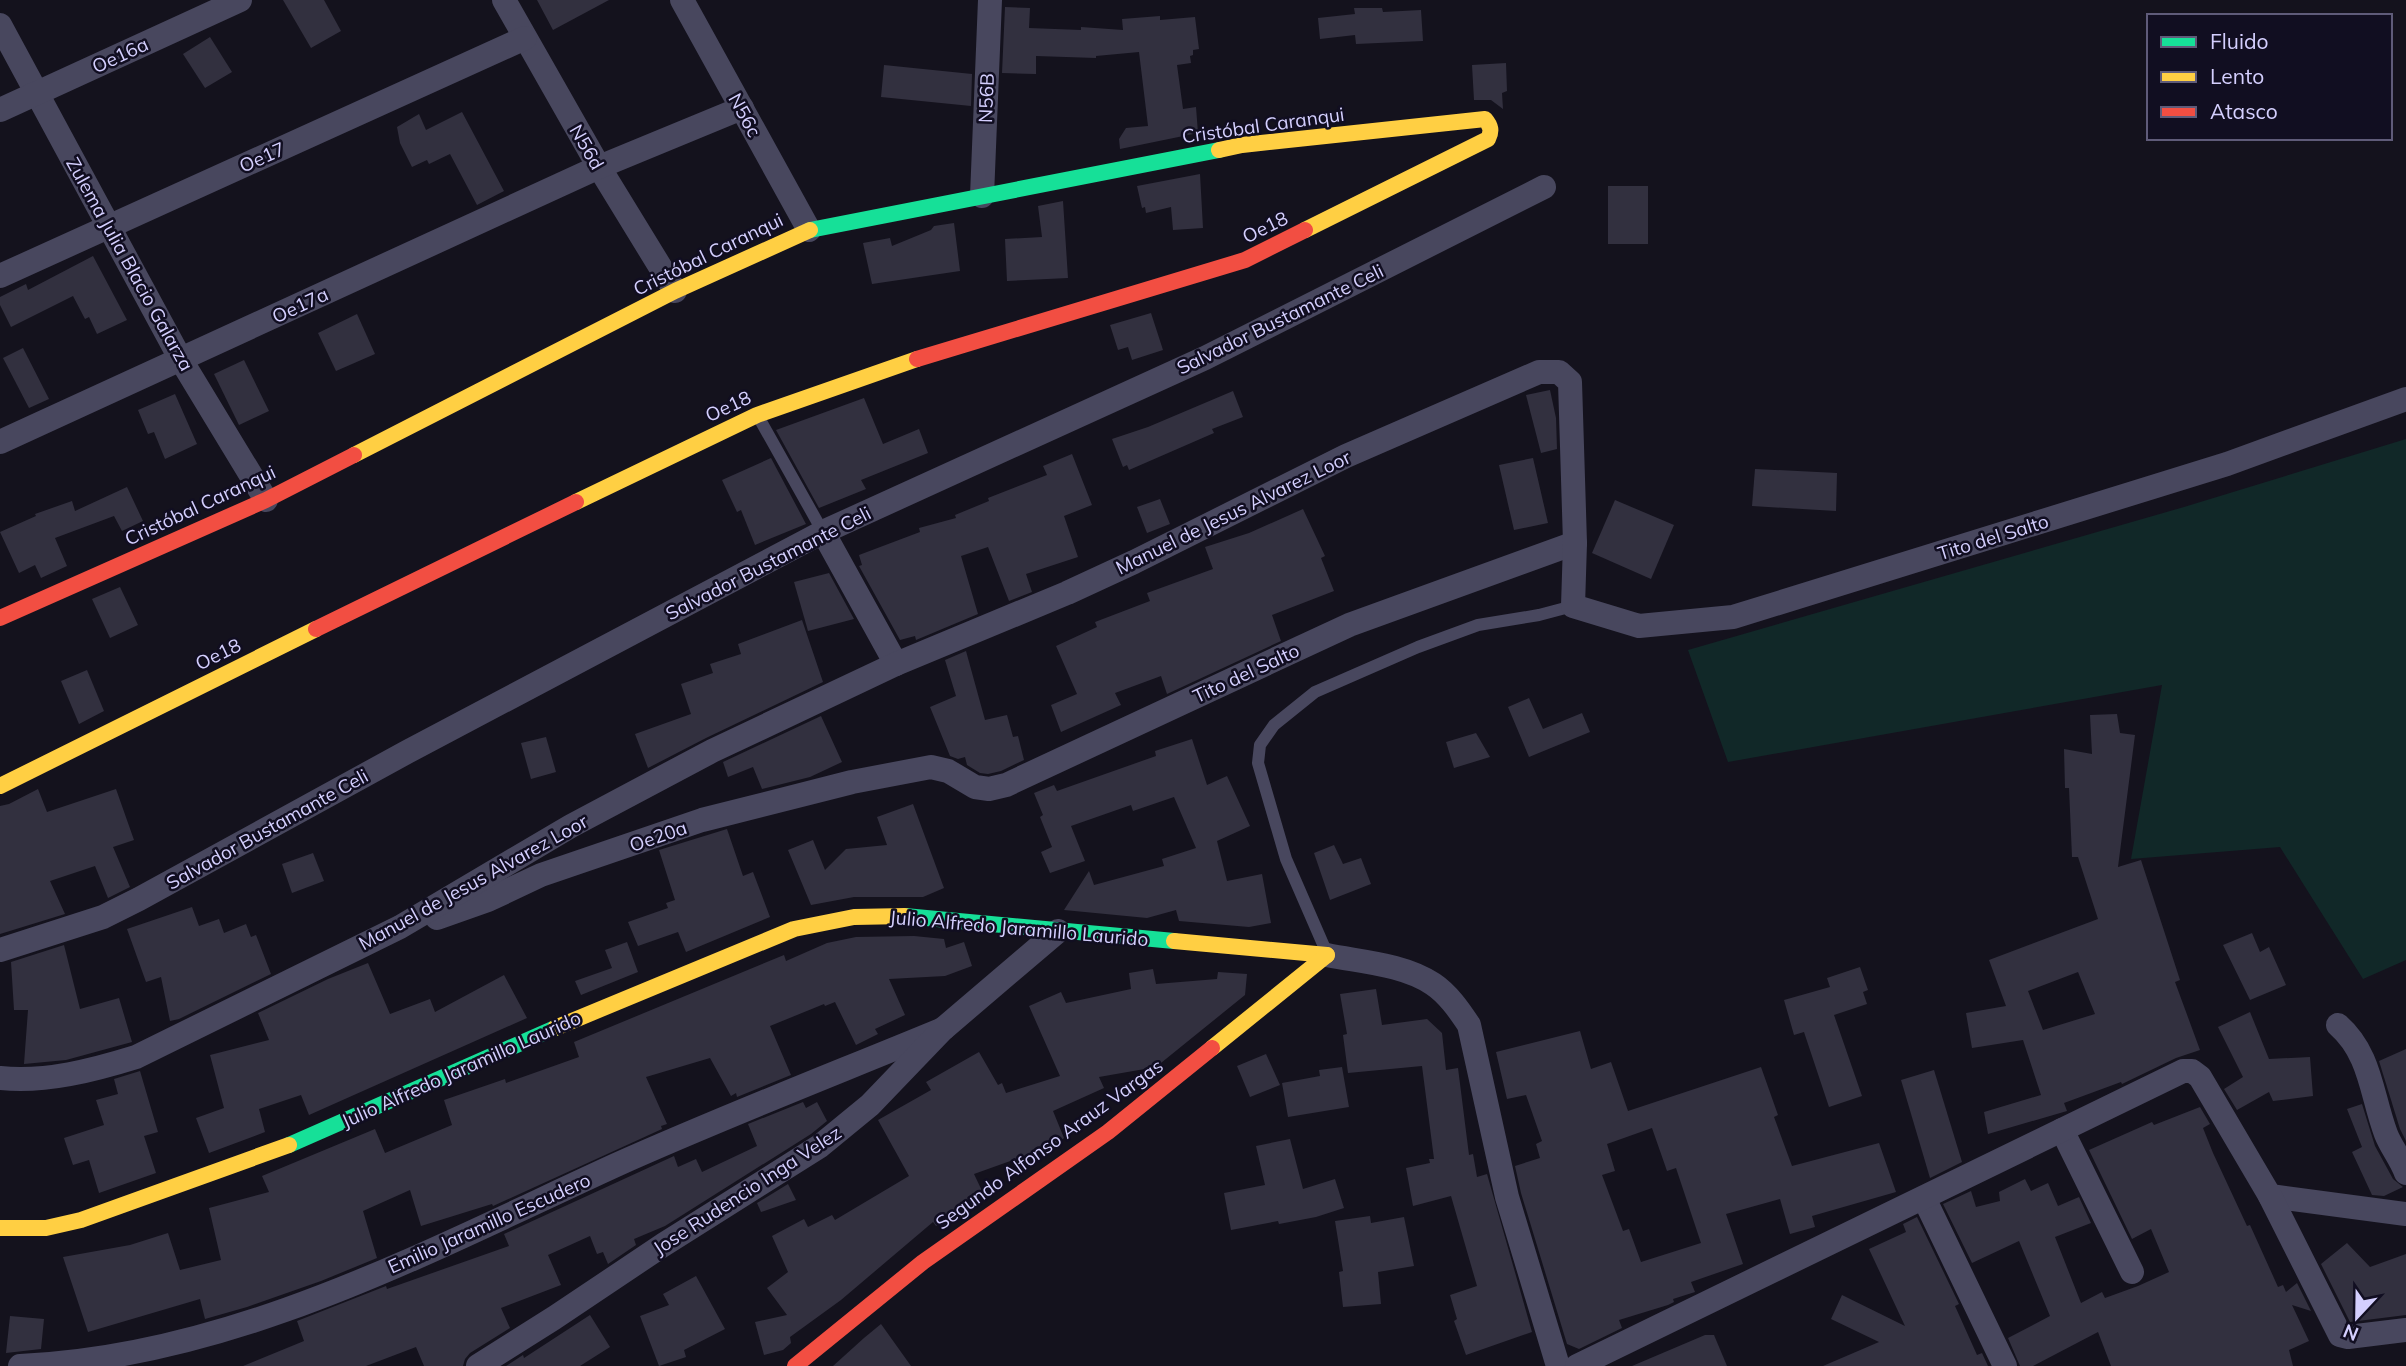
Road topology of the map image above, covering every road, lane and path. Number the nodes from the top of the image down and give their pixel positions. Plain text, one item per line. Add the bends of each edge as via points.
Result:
1 (240, 0) edge
2 (504, 0) edge
3 (682, 0) edge
4 (990, 0) edge
5 (0, 25) edge
6 (524, 37) junction
7 (36, 94) junction
8 (742, 108) junction
9 (0, 110) edge
10 (1491, 125) joint
11 (599, 167) junction
12 (1544, 187) dead end
13 (982, 196) junction
14 (110, 226) junction
15 (809, 230) junction
16 (0, 276) edge
17 (675, 291) junction
18 (181, 360) junction
19 (2406, 399) edge
20 (757, 415) junction
21 (0, 442) edge
22 (266, 500) junction
23 (823, 532) junction
24 (1574, 542) junction
25 (1573, 606) junction
26 (0, 618) edge
27 (896, 664) junction
28 (923, 767) joint
29 (0, 786) edge
30 (400, 927) junction
31 (1058, 931) junction
32 (0, 950) edge
33 (1327, 955) junction
34 (2338, 1024) dead end
35 (943, 1029) junction
36 (0, 1078) edge
37 (2062, 1130) junction
38 (2406, 1173) edge
39 (2270, 1196) junction
40 (1924, 1198) junction
41 (2406, 1214) edge
42 (0, 1228) edge
43 (2132, 1272) dead end
44 (2406, 1330) edge
45 (20, 1366) edge
46 (478, 1366) edge
47 (795, 1366) edge
48 (1558, 1366) edge
49 (1577, 1366) edge
50 (2005, 1366) edge

1 - 7 street, Oe16a
2 - 6 street, N56d
3 - 8 street, N56c
4 - 13 street, N56B
5 - 7 street, Zulema Julia Blacio Galarza
6 - 11 street, N56d
6 - 14 street, Oe17
7 - 9 street, Oe16a
7 - 14 street, Zulema Julia Blacio Galarza
8 - 11 street, Oe17a
8 - 15 street, N56c
10 - 13 street, Cristóbal Caranqui via 1485,119 1242,145
10 - 20 street, Oe18 via 1488,139 1245,260 901,364
11 - 17 street, N56d
11 - 18 street, Oe17a
12 - 23 street, Salvador Bustamante Celi via 1205,358
13 - 15 street, Cristóbal Caranqui
14 - 16 street, Oe17
14 - 18 street, Zulema Julia Blacio Galarza
15 - 17 street, Cristóbal Caranqui
17 - 22 street, Cristóbal Caranqui
18 - 21 street, Oe17a
18 - 22 street, Zulema Julia Blacio Galarza
19 - 25 street, Tito del Salto via 2227,464 1733,617 1639,626
20 - 23 lane
20 - 29 street, Oe18
22 - 26 street, Cristóbal Caranqui
23 - 27 street
23 - 32 street, Salvador Bustamante Celi via 139,900 103,917
24 - 25 street
24 - 27 street, Manuel de Jesus Alvarez Loor via 1570,382 1559,372 1539,372 1346,456 1067,593
24 - 28 street, Tito del Salto via 1349,625 1006,785 975,787 948,771
25 - 33 lane via 1478,625 1315,692 1275,724 1260,745 1258,763 1286,859
27 - 30 street, Manuel de Jesus Alvarez Loor via 712,751 571,826
28 - 30 street, Oe20a via 702,820 541,875 488,900
30 - 36 street, Manuel de Jesus Alvarez Loor via 136,1057 52,1076
31 - 33 street, Julio Alfredo Jaramillo Laurido
31 - 35 street, Jose Rudencio Inga Velez
31 - 42 street, Julio Alfredo Jaramillo Laurido via 915,916 854,917 794,929 294,1143 81,1220 46,1227
33 - 47 street, Segundo Alfonso Arauz Vargas via 1108,1132 923,1262
33 - 48 street, Julio Alfredo Jaramillo Laurido via 1396,968 1432,984 1456,1005 1469,1025 1507,1197
34 - 38 street via 2353,1037 2363,1056 2386,1135
35 - 45 street, Emilio Jaramillo Escudero via 688,1133 391,1268 235,1328 147,1351
35 - 46 street, Jose Rudencio Inga Velez via 870,1105 820,1146
37 - 39 street via 2175,1074 2192,1071 2200,1077
37 - 40 street
37 - 43 street
39 - 41 street
39 - 44 street via 2340,1335
40 - 49 street
40 - 50 street

